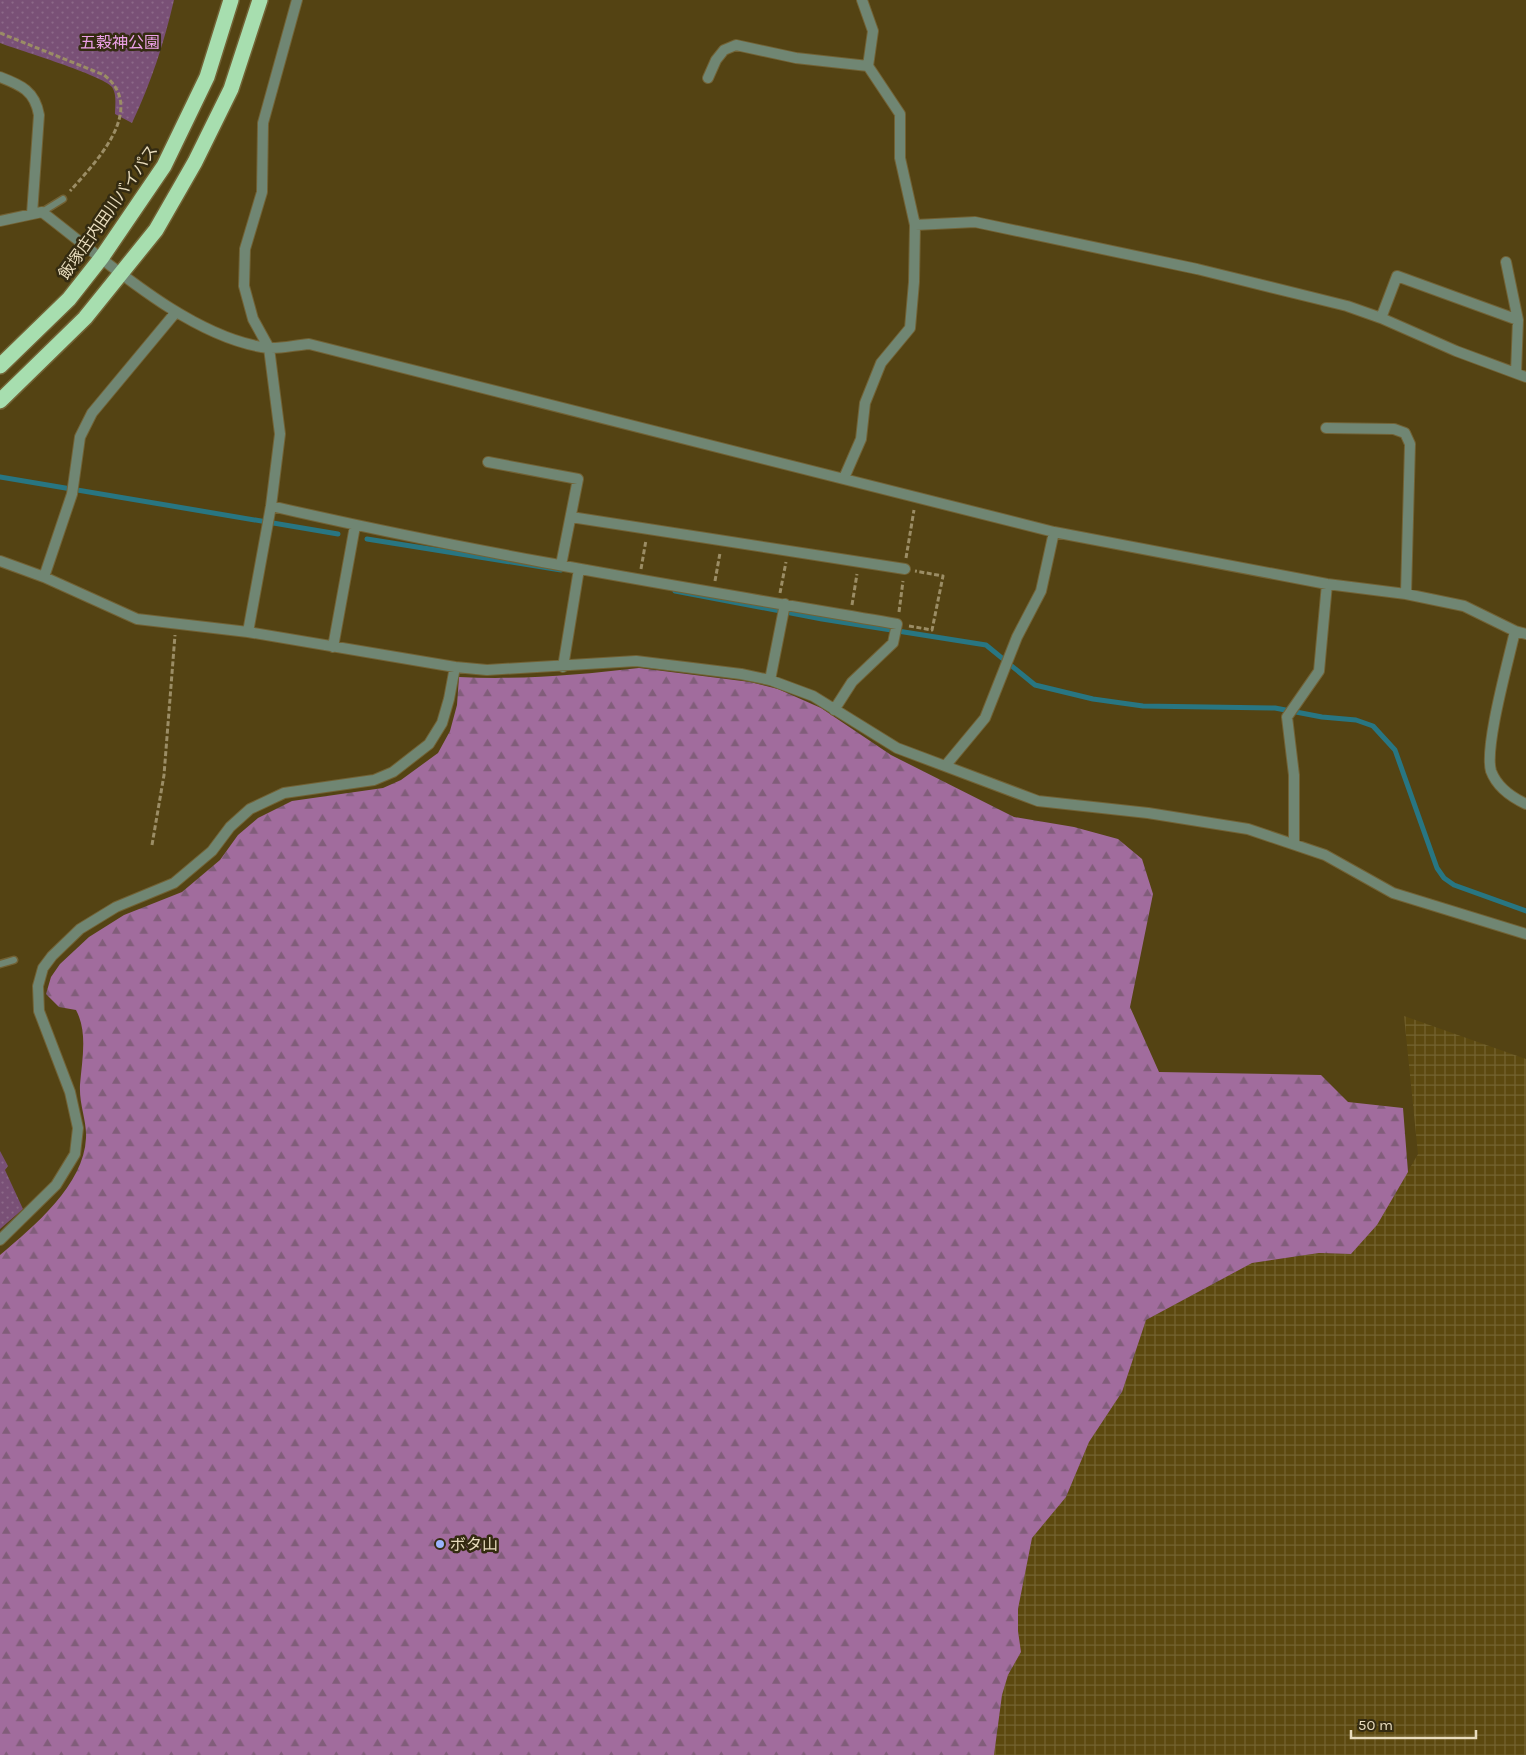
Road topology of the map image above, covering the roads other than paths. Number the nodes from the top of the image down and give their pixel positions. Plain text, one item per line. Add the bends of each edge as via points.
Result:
1 (231, 0) edge
2 (260, 0) edge
3 (297, 0) edge
4 (862, 0) edge
5 (868, 66) junction
6 (0, 77) edge
7 (708, 78) dead end
8 (63, 199) road end
9 (37, 213) junction
10 (0, 221) edge
11 (915, 225) junction
12 (102, 257) junction
13 (1506, 262) dead end
14 (121, 274) junction
15 (176, 312) junction
16 (1381, 318) junction
17 (1518, 320) junction
18 (269, 348) junction
19 (0, 366) edge
20 (1521, 375) edge
21 (0, 401) edge
22 (1326, 428) dead end
23 (488, 462) dead end
24 (844, 478) junction
25 (270, 511) junction
26 (571, 517) junction
27 (355, 526) junction
28 (1054, 532) junction
29 (0, 560) edge
30 (561, 565) junction
31 (905, 569) road end
32 (578, 573) junction
33 (44, 577) junction
34 (1327, 584) junction
35 (1406, 594) junction
36 (782, 604) junction
37 (1515, 631) junction
38 (248, 632) junction
39 (1526, 634) edge
40 (333, 647) junction
41 (454, 667) junction
42 (563, 667) junction
43 (770, 680) junction
44 (834, 710) junction
45 (946, 765) junction
46 (1526, 804) edge
47 (1294, 844) junction
48 (1526, 934) edge
49 (14, 960) dead end
50 (0, 964) edge
51 (0, 1240) edge

1 - 12 highway, 飯塚庄内田川バイパス via 208,77 164,166
2 - 14 highway via 231,89 195,162 156,230
3 - 18 street via 263,123 262,192 246,249 244,286 253,319
4 - 5 street via 873,31
5 - 7 street via 796,58 736,45 724,50
5 - 11 street via 900,114 900,158
6 - 9 street via 25,89 37,100
8 - 9 lane
9 - 10 street
9 - 12 street
11 - 16 street via 975,222 1197,269 1348,306
11 - 24 street via 910,328 881,363 865,403 861,439
12 - 14 street
12 - 19 highway, 飯塚庄内田川バイパス via 69,299
13 - 17 street
14 - 15 street
14 - 21 highway via 85,318
15 - 18 street via 234,340
15 - 33 street via 92,413 80,437 72,494
16 - 17 street via 1397,276
16 - 20 street
17 - 20 street
18 - 24 street via 309,344
18 - 25 street via 280,434
22 - 35 street via 1394,429 1404,433 1410,444
23 - 26 street via 578,479
24 - 28 street
25 - 27 street
25 - 38 street
26 - 30 street
26 - 31 street
27 - 30 street
27 - 40 street
28 - 34 street
28 - 45 street via 1041,590 985,718
29 - 33 street
30 - 32 street
32 - 36 street via 640,579
32 - 42 street
33 - 38 street via 138,619
34 - 35 street
34 - 47 street via 1319,671 1287,717 1294,776
35 - 37 street via 1464,606
36 - 43 street via 783,617
36 - 44 street via 897,624 893,643 852,682
37 - 39 street
37 - 46 street via 1489,747 1491,770 1498,785
38 - 40 street
40 - 41 street
41 - 42 street via 486,670
41 - 51 street via 442,723 429,744 393,772 374,780 284,793 250,809 230,827 212,851 174,883 116,906 80,929 52,956 43,968 38,986 40,1011 70,1092 78,1128 75,1154 56,1185
42 - 43 street via 636,661
43 - 44 street via 813,696
44 - 45 street via 897,748
45 - 47 street via 1038,801 1148,813 1248,829
47 - 48 street via 1325,855 1393,893
49 - 50 lane

